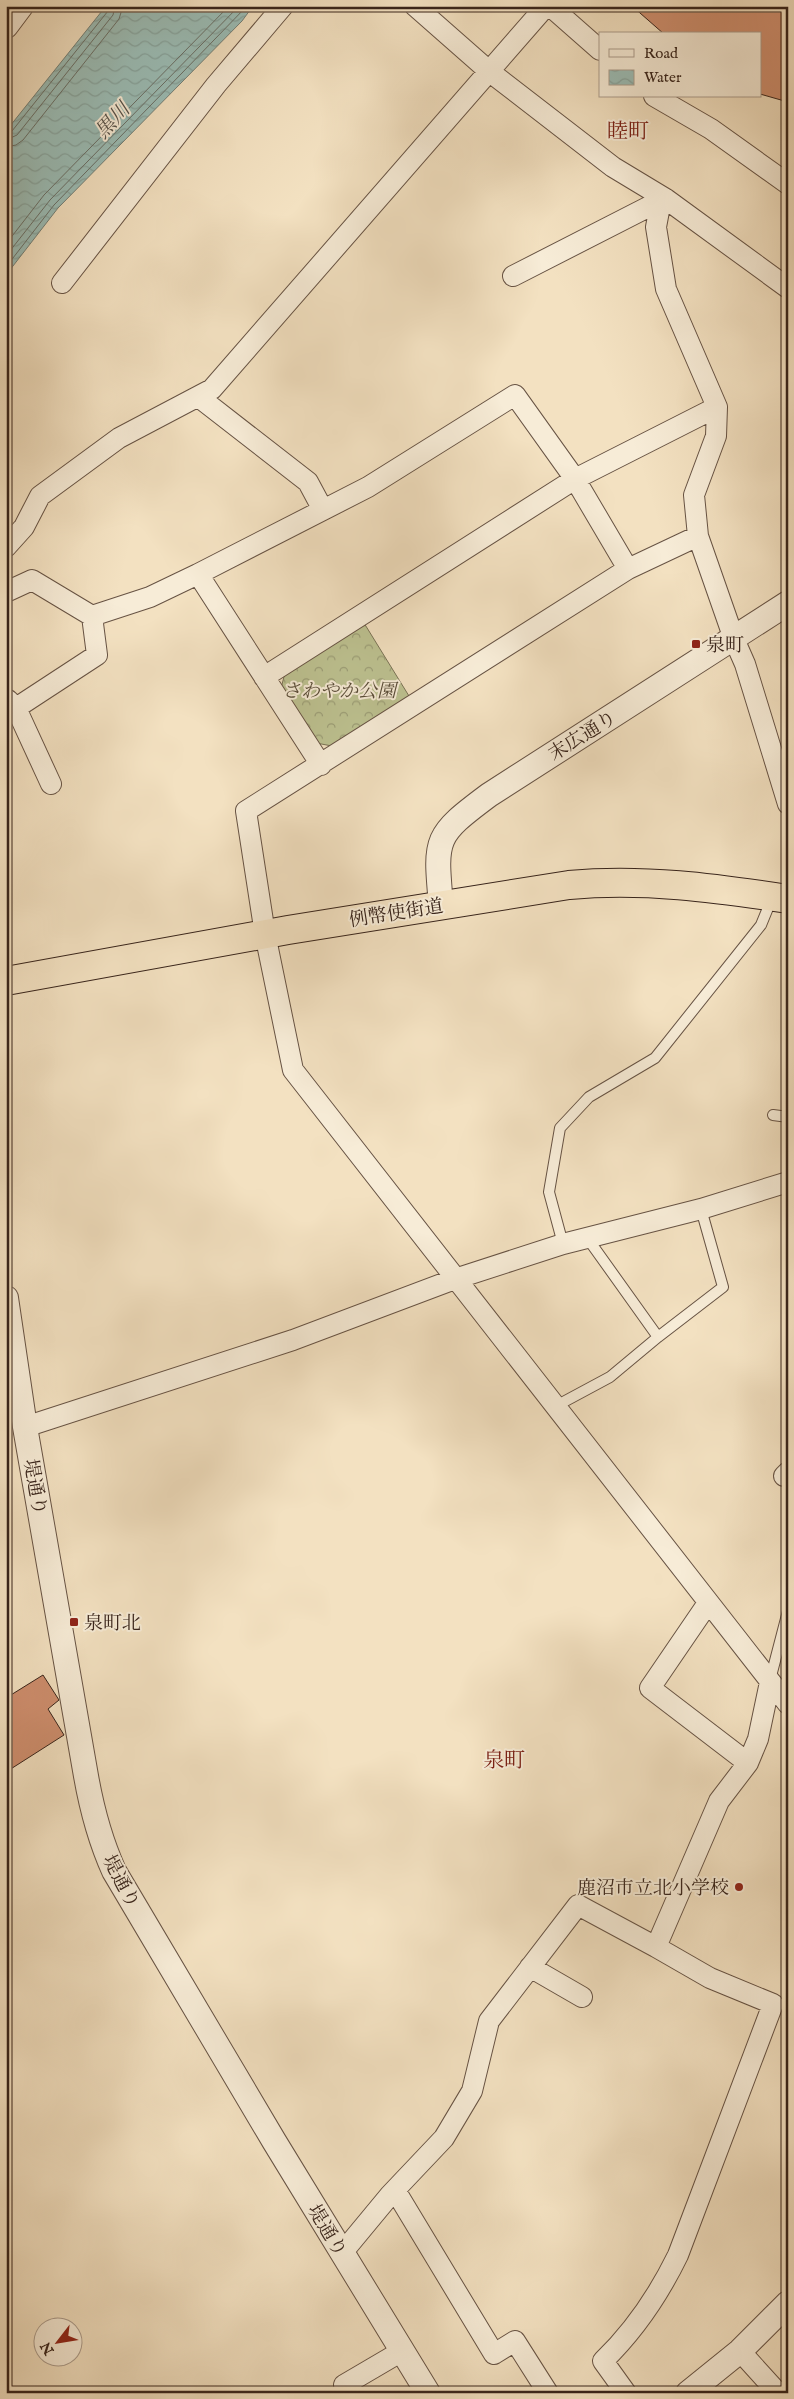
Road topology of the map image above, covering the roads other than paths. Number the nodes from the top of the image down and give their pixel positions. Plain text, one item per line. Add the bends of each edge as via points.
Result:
1 (21, 6) edge
2 (283, 6) edge
3 (415, 6) edge
4 (546, 6) edge
5 (550, 6) edge
6 (6, 26) edge
7 (599, 49) edge
8 (490, 72) junction
9 (658, 98) edge
10 (788, 184) edge
11 (663, 205) junction
12 (513, 276) dead end
13 (62, 283) dead end
14 (788, 288) edge
15 (200, 398) junction
16 (717, 407) junction
17 (575, 479) junction
18 (323, 510) junction
19 (698, 536) junction
20 (6, 547) edge
21 (628, 569) junction
22 (198, 574) junction
23 (6, 592) edge
24 (788, 604) edge
25 (92, 616) junction
26 (734, 639) junction
27 (264, 677) junction
28 (11, 704) edge
29 (321, 765) junction
30 (51, 784) dead end
31 (788, 804) edge
32 (780, 898) edge
33 (441, 905) junction
34 (265, 934) junction
35 (6, 981) edge
36 (773, 1115) dead end
37 (788, 1117) edge
38 (788, 1182) edge
39 (701, 1209) junction
40 (588, 1239) junction
41 (563, 1244) junction
42 (455, 1279) junction
43 (6, 1298) edge
44 (658, 1337) junction
45 (556, 1406) junction
46 (25, 1426) junction
47 (708, 1603) junction
48 (788, 1611) edge
49 (770, 1682) junction
50 (788, 1704) edge
51 (748, 1764) junction
52 (656, 1946) junction
53 (530, 1967) junction
54 (582, 1998) dead end
55 (395, 2190) junction
56 (342, 2253) junction
57 (788, 2303) edge
58 (402, 2351) junction
59 (740, 2351) junction
60 (344, 2385) dead end
61 (428, 2393) edge
62 (548, 2393) edge
63 (626, 2393) edge
64 (688, 2393) edge
65 (778, 2393) edge

1 - 6 street
2 - 13 street via 216,85
3 - 8 street
4 - 8 street
5 - 7 street
8 - 11 street
8 - 15 street via 212,389
9 - 10 street via 712,129
11 - 12 street via 648,207
11 - 14 street
11 - 16 street via 656,227 666,289
15 - 18 street via 308,482
15 - 20 street via 119,438 40,496 24,527
16 - 17 street
16 - 19 street via 716,436 694,495
17 - 18 street via 515,395 368,487
17 - 21 street
17 - 27 street
18 - 22 street
19 - 21 street
19 - 26 street
21 - 29 street
22 - 25 street via 150,597
22 - 27 street
23 - 25 street via 32,580
24 - 26 street, 末広通り
25 - 28 street via 97,655
26 - 31 street via 745,664
26 - 33 street, 末広通り via 464,813 446,830 438,848
27 - 29 street
28 - 30 street
29 - 34 street via 246,811
32 - 33 highway, 例幣使街道 via 662,882 596,882
32 - 41 lane via 655,1058 589,1097 560,1128 549,1192
33 - 34 highway, 例幣使街道
34 - 35 highway, 例幣使街道
34 - 42 street via 293,1070
36 - 37 lane
38 - 39 street
39 - 40 street
39 - 44 lane via 723,1287
40 - 41 street
40 - 44 lane
41 - 42 street
42 - 45 street
42 - 46 street via 293,1340
43 - 46 street, 堤通り
44 - 45 lane via 610,1377
45 - 47 street
46 - 56 street, 堤通り via 86,1776 96,1827 105,1851 118,1878
47 - 49 street
47 - 51 street via 650,1688
48 - 49 lane
49 - 50 street
49 - 51 street via 758,1739
51 - 52 street via 719,1801
52 - 53 street via 578,1905
52 - 63 street via 710,1978 773,2004 678,2255 643,2316 603,2361
53 - 54 street
53 - 55 street via 489,2021 472,2091 444,2138
55 - 56 street
55 - 62 street via 494,2354 515,2342
56 - 58 street, 堤通り
57 - 59 street
58 - 60 street
58 - 61 street, 堤通り
59 - 64 street
59 - 65 street

